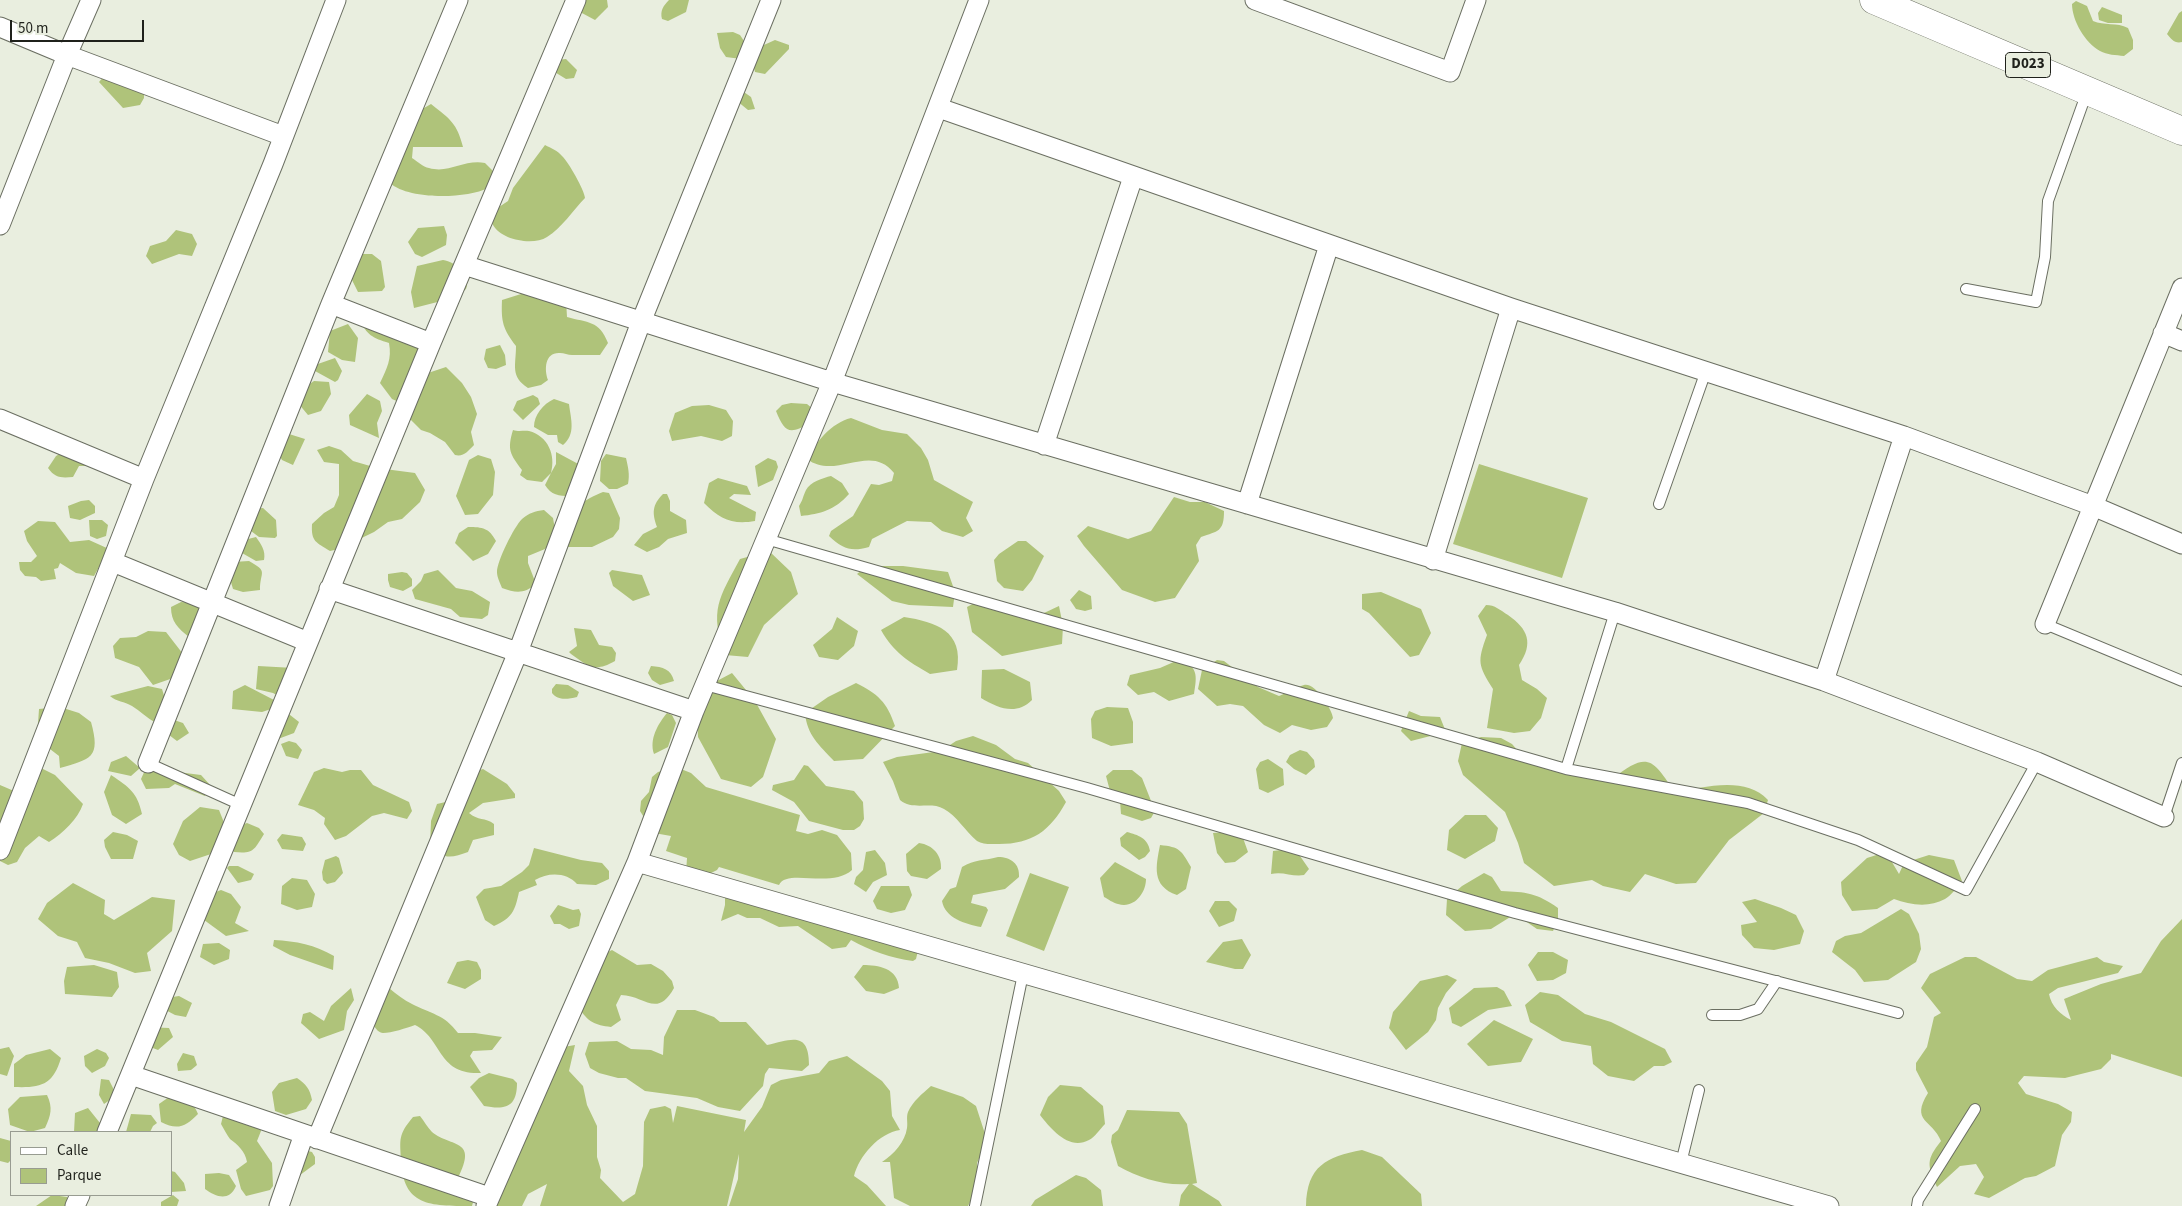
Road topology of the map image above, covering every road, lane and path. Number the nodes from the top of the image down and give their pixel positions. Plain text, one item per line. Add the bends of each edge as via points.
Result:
1 (91, 0) edge
2 (336, 0) edge
3 (458, 0) edge
4 (576, 0) edge
5 (771, 0) edge
6 (979, 0) edge
7 (1255, 0) edge
8 (1476, 0) edge
9 (1874, 0) edge
10 (0, 28) edge
11 (67, 55) junction
12 (2088, 91) junction
13 (939, 108) junction
14 (2181, 125) edge
15 (283, 136) junction
16 (1133, 177) junction
17 (0, 225) edge
18 (1329, 245) junction
19 (464, 265) junction
20 (2182, 288) edge
21 (1966, 289) dead end
22 (331, 304) junction
23 (1511, 308) junction
24 (641, 322) junction
25 (2163, 333) junction
26 (2182, 341) edge
27 (431, 343) junction
28 (1706, 371) junction
29 (832, 382) junction
30 (0, 419) edge
31 (1904, 436) junction
32 (1044, 445) junction
33 (144, 479) junction
34 (1247, 504) junction
35 (1659, 504) dead end
36 (2093, 506) junction
37 (766, 539) junction
38 (2182, 544) edge
39 (1432, 560) junction
40 (113, 562) junction
41 (329, 589) junction
42 (212, 604) junction
43 (1615, 612) junction
44 (2045, 624) joint
45 (308, 642) junction
46 (518, 652) junction
47 (1824, 680) junction
48 (2182, 681) edge
49 (705, 685) junction
50 (694, 711) junction
51 (2037, 762) junction
52 (148, 763) joint
53 (2182, 763) edge
54 (1566, 769) junction
55 (242, 805) junction
56 (2164, 817) joint
57 (0, 850) edge
58 (637, 862) junction
59 (1023, 974) junction
60 (1777, 980) junction
61 (1898, 1013) dead end
62 (1712, 1016) dead end
63 (131, 1075) junction
64 (1698, 1090) dead end
65 (1975, 1109) dead end
66 (107, 1131) edge
67 (311, 1136) junction
68 (1681, 1163) junction
69 (487, 1202) edge
70 (278, 1206) edge
71 (975, 1206) edge
72 (1828, 1206) edge
73 (1917, 1206) edge

1 - 11 street
2 - 15 street
3 - 22 street
4 - 19 street
5 - 24 street
6 - 13 street
7 - 8 street via 1450,72
9 - 12 main road, D023
10 - 11 street
11 - 15 street
11 - 17 street
12 - 14 main road, D023
12 - 21 lane via 2048,201 2045,256 2036,302
13 - 16 street
13 - 29 street
15 - 33 street
16 - 18 street
16 - 32 street
18 - 23 street
18 - 34 street
19 - 24 street
19 - 27 street
20 - 25 street
22 - 27 street
22 - 42 street
23 - 28 street
23 - 39 street
24 - 29 street
24 - 46 street
25 - 26 street
25 - 36 street
27 - 41 street
28 - 31 street
28 - 35 lane
29 - 32 street
29 - 37 street
30 - 33 street
31 - 36 street
31 - 47 street
32 - 34 street
33 - 40 street
34 - 39 street
36 - 38 street
36 - 44 street
37 - 49 street
37 - 54 lane
39 - 43 street
40 - 42 street
40 - 57 street
41 - 45 street
41 - 46 street
42 - 45 street
42 - 52 street
43 - 47 street
43 - 54 lane
44 - 48 lane
45 - 55 street
46 - 50 street
46 - 67 street
47 - 51 street
49 - 50 street
49 - 60 lane via 1087,788 1515,913
50 - 58 street
51 - 54 lane via 1966,890 1858,840 1748,803
51 - 56 street
52 - 55 lane
53 - 56 lane
55 - 63 street
58 - 59 street
58 - 69 street
59 - 68 street
59 - 71 lane
60 - 61 lane
60 - 62 lane via 1758,1009 1740,1015
63 - 66 street
63 - 67 street
64 - 68 lane
65 - 73 lane
67 - 69 street
67 - 70 street
68 - 72 street

